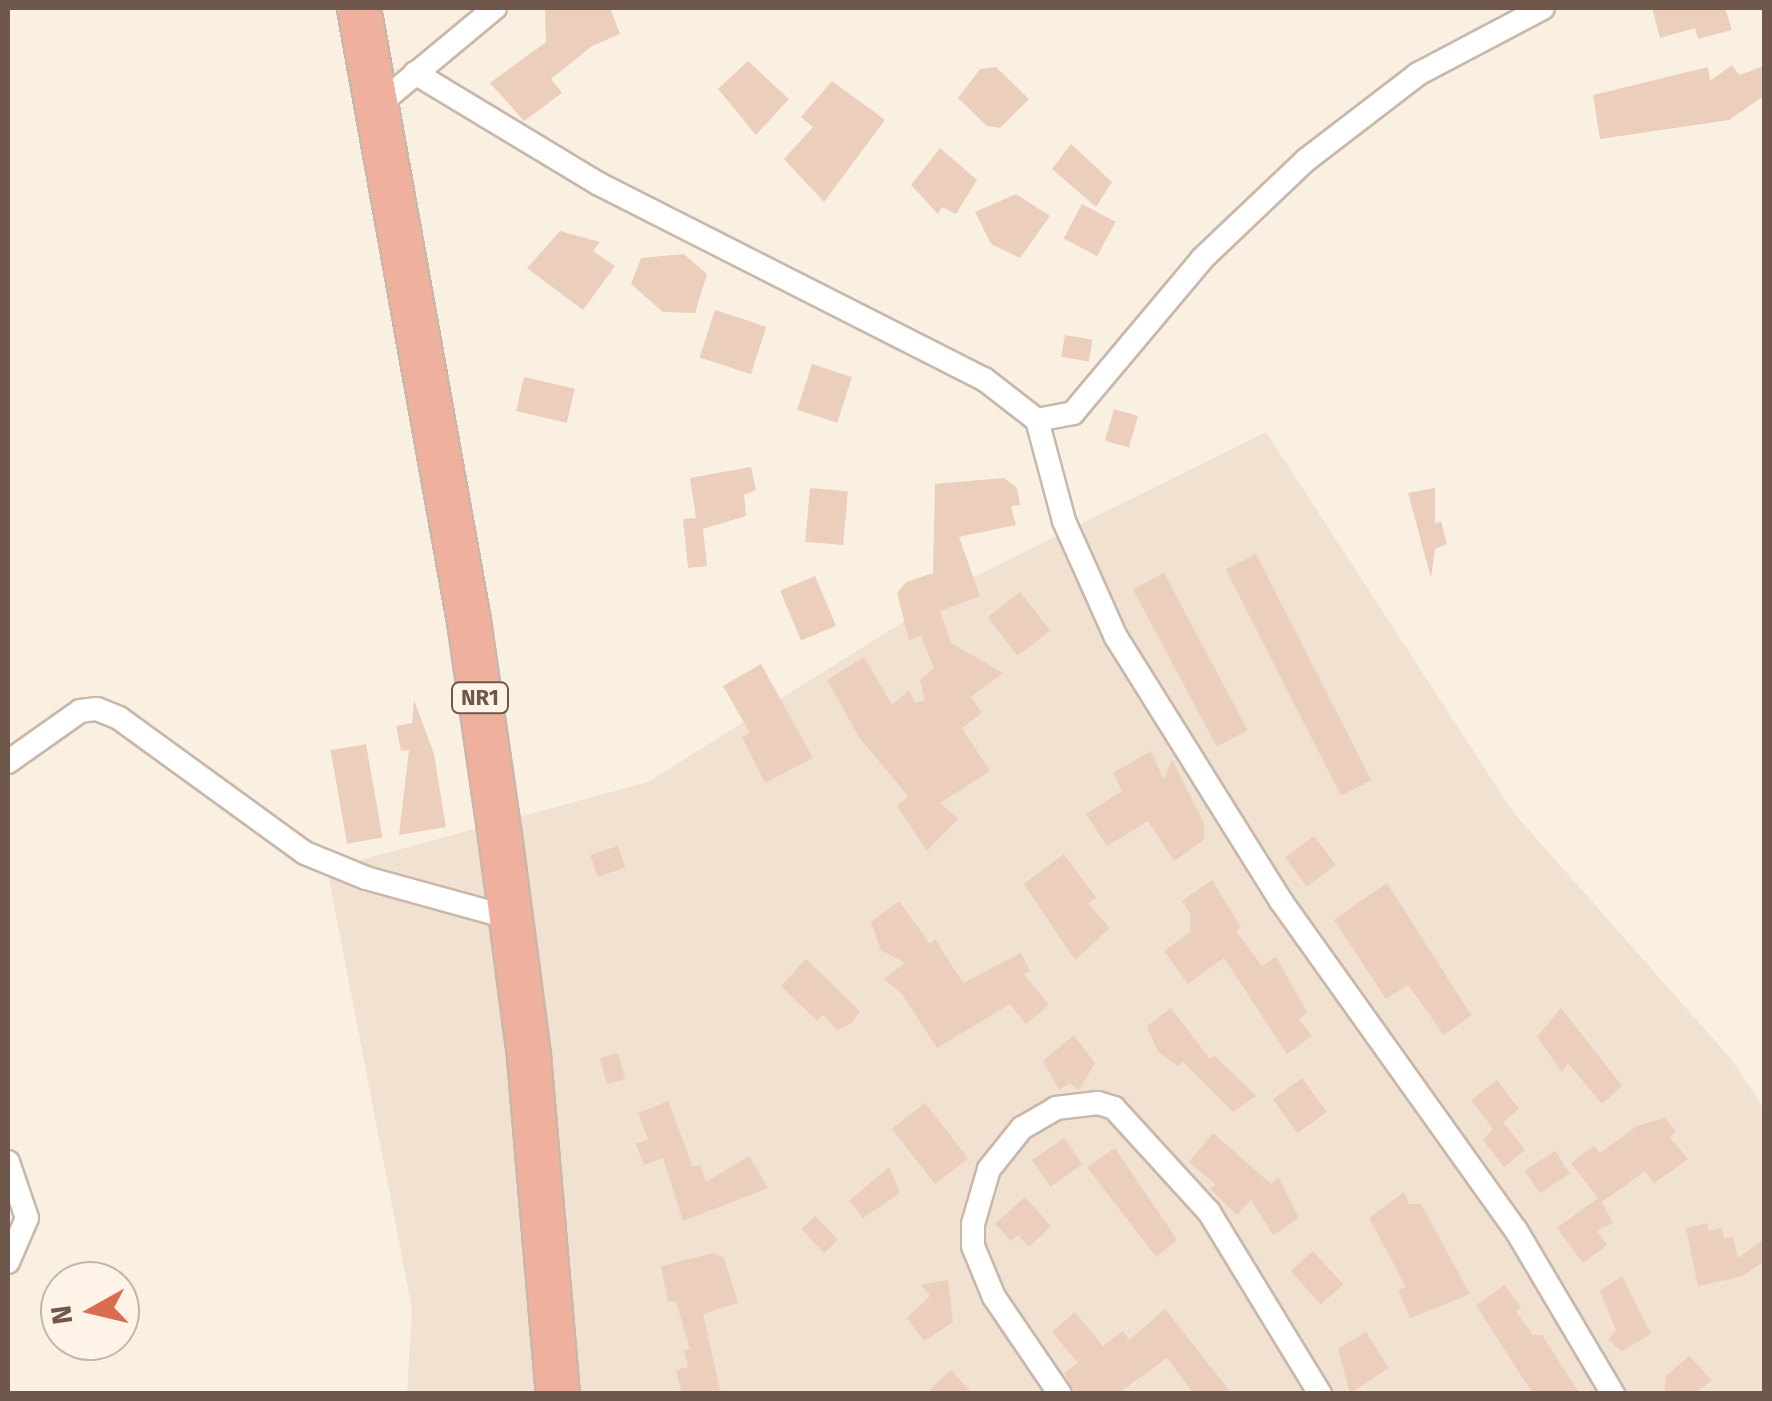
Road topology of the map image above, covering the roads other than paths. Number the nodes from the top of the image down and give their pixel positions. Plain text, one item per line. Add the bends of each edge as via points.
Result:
1 (359, 8) edge
2 (495, 8) edge
3 (1543, 8) edge
4 (416, 73) junction
5 (378, 105) junction
6 (1037, 420) junction
7 (8, 762) edge
8 (511, 918) junction
9 (8, 1162) edge
10 (8, 1262) edge
11 (558, 1394) edge
12 (1060, 1394) edge
13 (1320, 1394) edge
14 (1613, 1394) edge

1 - 5 highway, NR1
2 - 4 street
3 - 6 street via 1418,74 1306,160 1202,260 1074,413
4 - 5 street
4 - 6 street via 599,184 984,378
5 - 8 highway, NR1 via 469,621
6 - 14 street via 1064,521 1116,637 1281,900 1516,1230
7 - 8 street via 80,712 97,710 118,718 305,854
8 - 11 highway, NR1
9 - 10 street via 27,1218
12 - 13 street via 994,1297 973,1246 973,1224 989,1169 1022,1128 1056,1108 1098,1102 1114,1108 1208,1212

